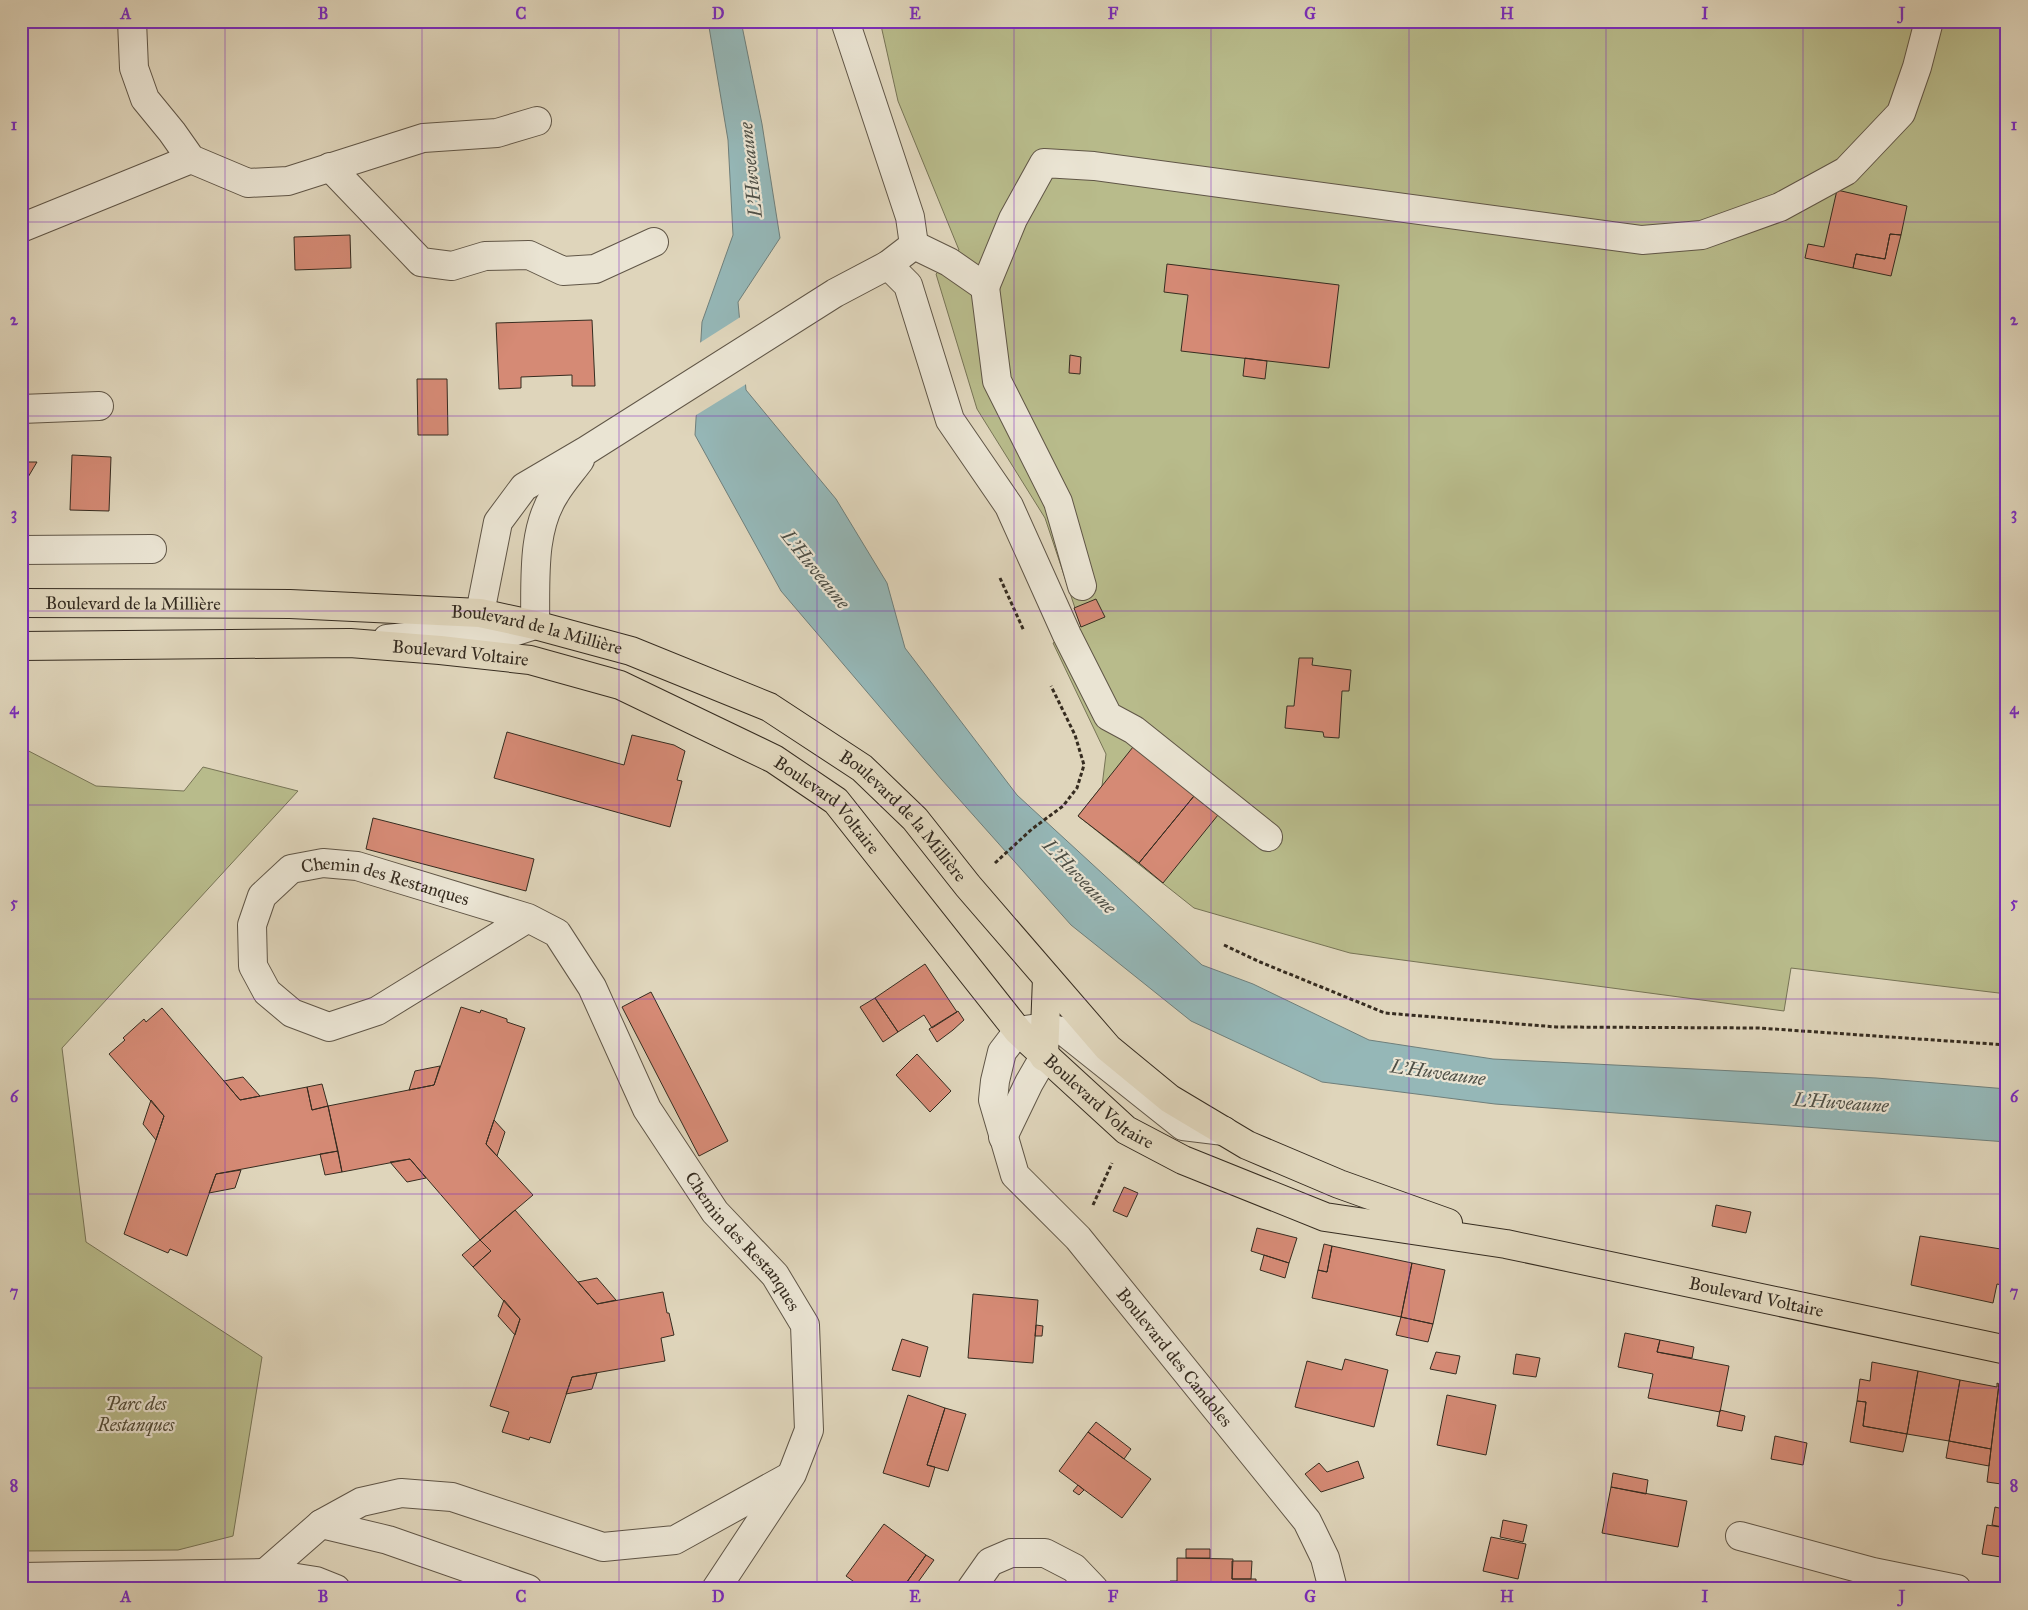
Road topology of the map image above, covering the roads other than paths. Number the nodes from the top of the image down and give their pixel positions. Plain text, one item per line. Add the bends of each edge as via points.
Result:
1 (132, 21) edge
2 (845, 21) edge
3 (1929, 21) edge
4 (537, 120) dead end
5 (191, 159) junction
6 (330, 167) junction
7 (21, 228) edge
8 (654, 242) dead end
9 (914, 245) junction
10 (888, 265) junction
11 (985, 288) junction
12 (99, 406) dead end
13 (21, 409) edge
14 (587, 450) junction
15 (152, 549) dead end
16 (21, 550) edge
17 (1082, 586) dead end
18 (26, 607) edge
19 (480, 613) junction
20 (535, 625) junction
21 (504, 635) junction
22 (350, 643) junction
23 (21, 646) edge
24 (530, 660) junction
25 (1268, 837) dead end
26 (968, 886) joint
27 (528, 918) junction
28 (1047, 978) junction
29 (1046, 1027) junction
30 (1018, 1031) junction
31 (1044, 1057) junction
32 (1224, 1131) junction
33 (1003, 1137) junction
34 (1506, 1244) junction
35 (2007, 1350) edge
36 (792, 1474) junction
37 (321, 1524) junction
38 (1740, 1536) dead end
39 (264, 1573) junction
40 (21, 1578) edge
41 (336, 1589) edge
42 (528, 1589) edge
43 (716, 1589) edge
44 (971, 1589) edge
45 (1094, 1589) edge
46 (1333, 1589) edge
47 (1958, 1589) edge

1 - 5 street via 134,68 145,99
2 - 9 street via 910,217
3 - 11 street via 1918,67 1901,113 1846,171 1780,207 1702,235 1642,240 1094,166 1044,163 1013,219
4 - 6 street via 497,133 423,138
5 - 6 street via 248,183 288,181
5 - 7 street
6 - 8 street via 421,262 452,266 485,256 529,255 563,271 595,269
9 - 10 street
9 - 11 street via 948,262
10 - 14 street via 835,293
10 - 25 street via 908,286 950,420 1009,506 1108,716 1134,730
11 - 17 street via 997,381 1058,502
12 - 13 street
14 - 19 street via 524,487 498,522
14 - 20 street via 554,495 543,521 537,554
15 - 16 street
18 - 19 main road, Boulevard de la Millière via 290,604
19 - 20 main road, Boulevard de la Millière
19 - 21 main road
20 - 21 street
20 - 26 main road, Boulevard de la Millière via 631,651 769,707 862,768 915,819
21 - 22 street via 443,632
21 - 24 main road
22 - 23 main road, Boulevard Voltaire
22 - 24 main road, Boulevard Voltaire
24 - 30 main road, Boulevard Voltaire via 620,685 774,759 836,801
26 - 28 main road, Boulevard Voltaire
27 - 27 street, Chemin des Restanques via 377,1011 329,1027 292,1013 267,992 253,966 252,925 262,896 290,869 323,863 357,866
27 - 36 street, Chemin des Restanques via 557,934 592,987 647,1109 715,1212 775,1275 805,1325 809,1430
28 - 29 main road
28 - 32 main road, Boulevard Voltaire via 1108,1048 1170,1099
29 - 30 street
29 - 31 main road
29 - 32 street via 1065,1032 1183,1126
30 - 31 main road, Boulevard Voltaire
30 - 33 street, Boulevard des Candoles via 1002,1052 995,1081 993,1100
31 - 33 street
31 - 34 main road, Boulevard Voltaire via 1126,1130 1183,1160 1324,1216
32 - 34 main road, Boulevard Voltaire via 1247,1145 1340,1184
33 - 46 street, Boulevard des Candoles via 1015,1175 1078,1238 1307,1521 1324,1558
34 - 35 main road, Boulevard Voltaire
36 - 37 street via 675,1540 603,1547 452,1497 401,1493 361,1502
36 - 43 street, Chemin des Restanques
37 - 39 street
37 - 42 street via 388,1540
38 - 47 street via 1873,1572
39 - 40 street
39 - 41 street via 316,1581
44 - 45 street via 990,1562 1011,1553 1045,1553 1074,1568

